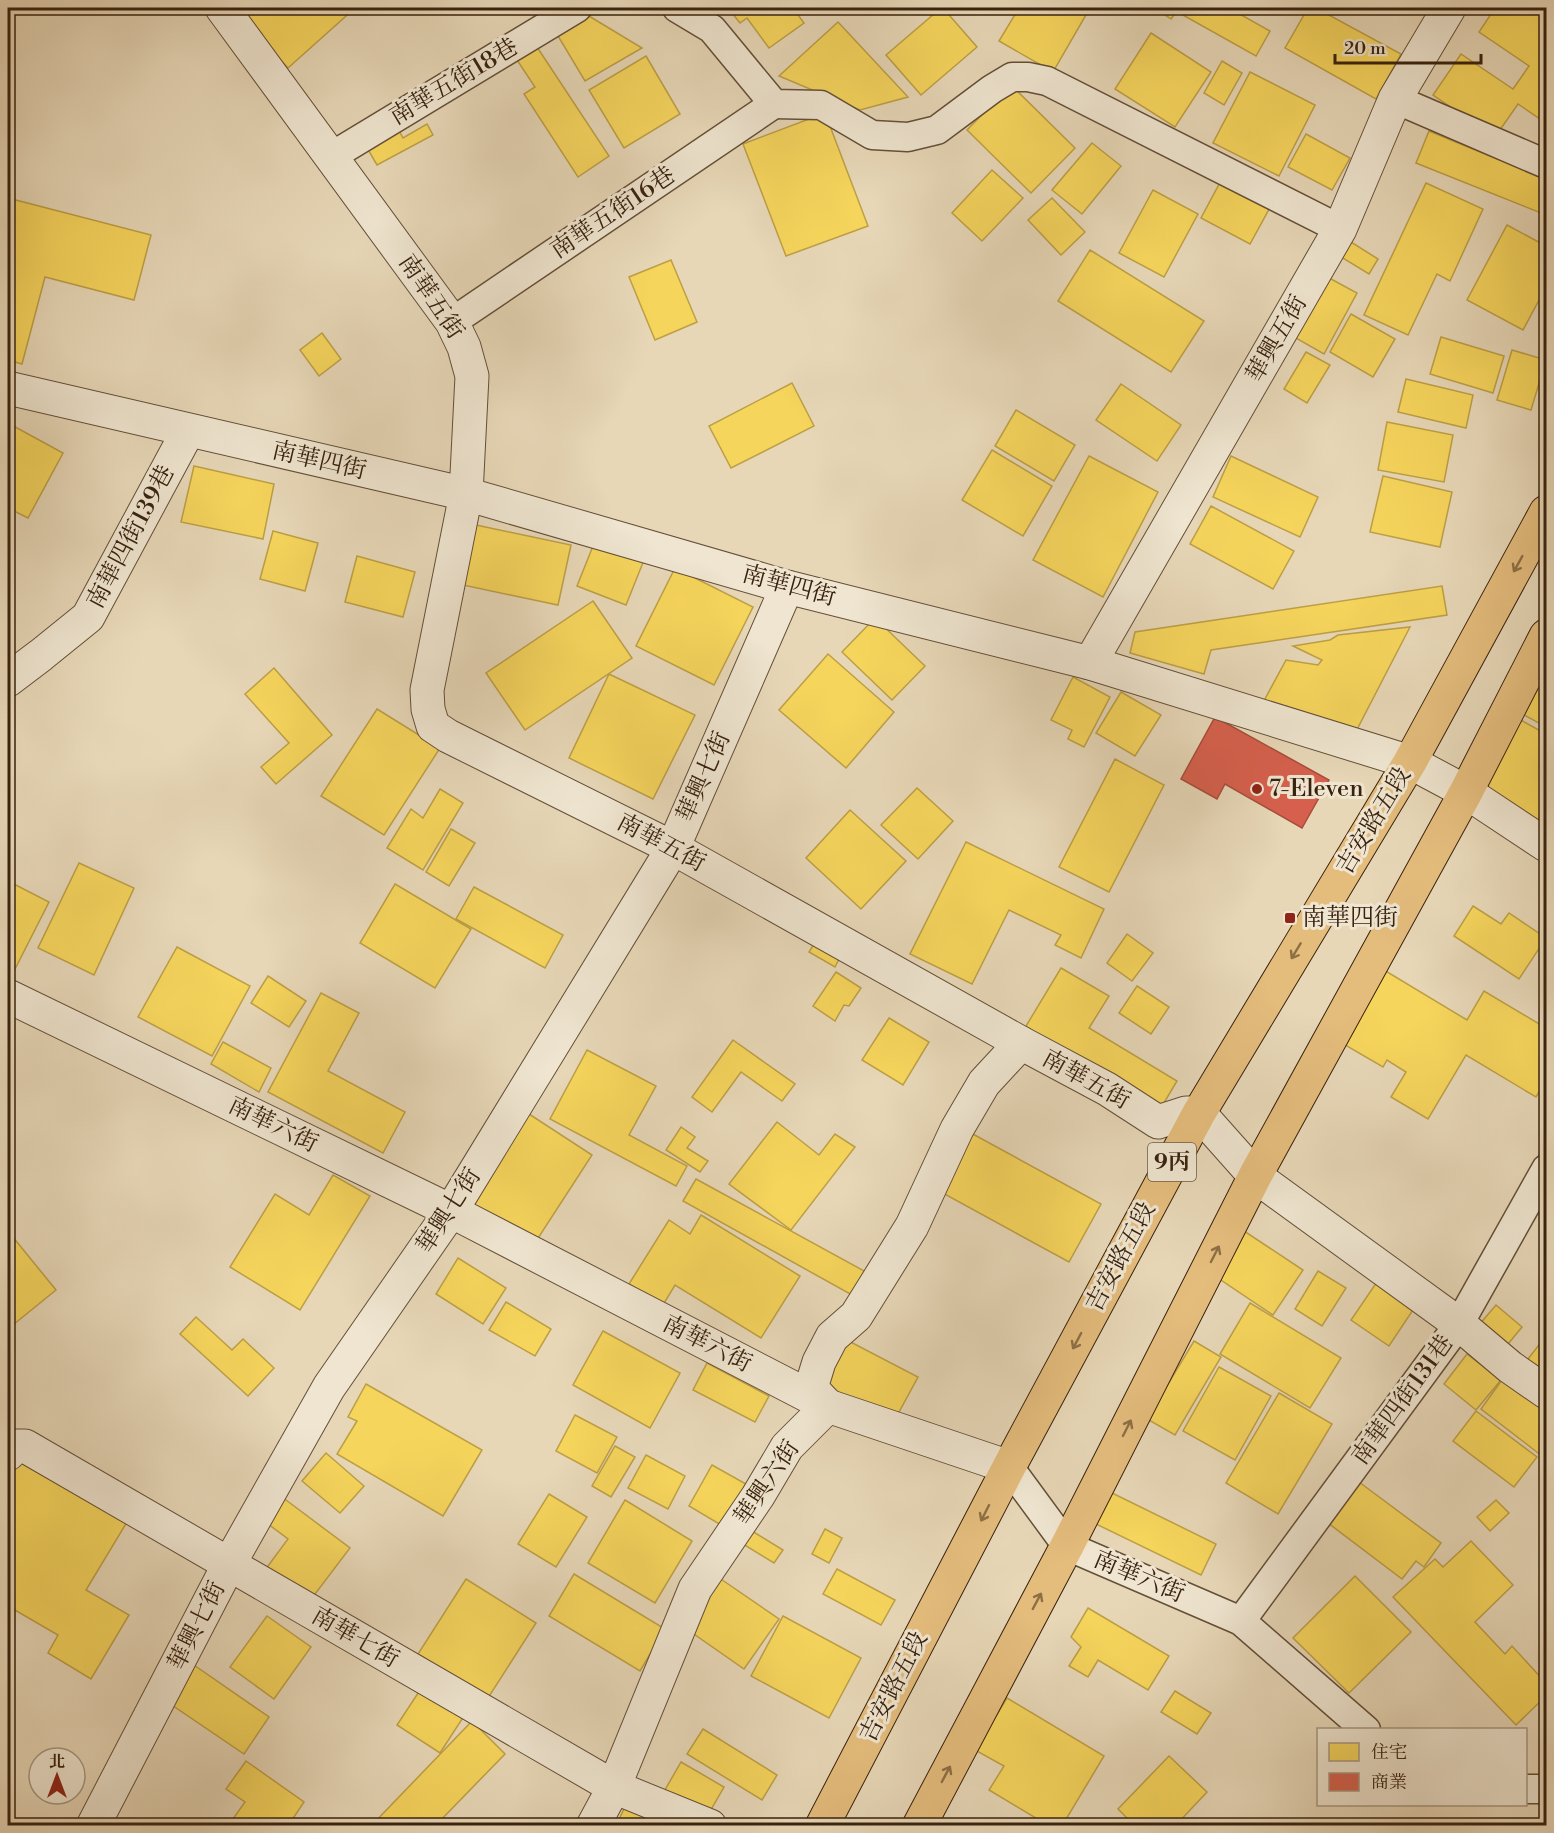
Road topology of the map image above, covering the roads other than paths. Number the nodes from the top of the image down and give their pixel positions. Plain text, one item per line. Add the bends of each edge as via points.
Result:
1 (222, 8) edge
2 (577, 8) edge
3 (677, 8) edge
4 (1449, 8) edge
5 (1395, 99) junction
6 (774, 104) junction
7 (332, 156) junction
8 (1546, 164) edge
9 (1340, 229) junction
10 (452, 322) junction
11 (8, 388) edge
12 (188, 430) junction
13 (466, 494) junction
14 (1546, 512) edge
15 (787, 587) junction
16 (1546, 636) edge
17 (1089, 663) junction
18 (8, 680) edge
19 (1410, 762) junction
20 (1466, 792) junction
21 (1546, 845) edge
22 (673, 848) junction
23 (8, 996) edge
24 (1021, 1043) junction
25 (1199, 1113) junction
26 (1546, 1169) edge
27 (1256, 1176) junction
28 (451, 1211) junction
29 (1458, 1324) junction
30 (1546, 1392) edge
31 (828, 1406) junction
32 (8, 1454) edge
33 (1009, 1467) junction
34 (1066, 1546) junction
35 (228, 1566) junction
36 (1241, 1621) junction
37 (1364, 1728) edge
38 (614, 1788) junction
39 (1527, 1789) edge
40 (1546, 1789) edge
41 (93, 1826) edge
42 (593, 1826) edge
43 (710, 1826) edge
44 (822, 1826) edge
45 (919, 1826) edge

1 - 7 street, 南華五街
2 - 7 lane, 南華五街18巷
3 - 6 lane via 712,29
4 - 5 street, 華興五街
5 - 8 lane
5 - 9 street, 華興五街
6 - 9 lane via 820,105 872,135 908,137 937,130 1012,77 1047,81
6 - 10 lane, 南華五街16巷
7 - 10 street, 南華五街
9 - 17 street, 華興五街
10 - 13 street, 南華五街 via 472,376
11 - 12 street, 南華四街
12 - 13 street, 南華四街
12 - 18 street, 南華四街139巷 via 88,617
13 - 15 street, 南華四街
13 - 22 street, 南華五街 via 427,690 433,726
14 -> 19 main road, 吉安路五段 / 9丙
15 - 17 street, 南華四街
15 - 22 street, 華興七街
16 - 20 main road
17 - 19 street, 南華四街
19 - 20 street, 南華四街
19 -> 25 main road, 吉安路五段 / 9丙
20 - 21 street, 南華四街
20 - 27 main road
22 - 24 street, 南華五街
22 - 28 street, 華興七街
23 - 28 street, 南華六街
24 - 25 street, 南華五街 via 1107,1089 1158,1122
24 - 31 street via 984,1083 957,1129 912,1226 856,1316 832,1337 811,1388
25 - 27 street
25 -> 33 main road, 吉安路五段 / 9丙
26 - 29 lane, 南華四街131巷
27 - 29 street
34 -> 27 main road
28 - 31 street, 南華六街
28 - 35 street, 華興七街 via 329,1387
29 - 30 street
29 - 36 lane, 南華四街131巷
31 - 33 street, 南華六街
31 - 38 street, 華興六街 via 787,1447 694,1589
32 - 35 street, 南華七街 via 16,1446 25,1446
33 - 34 lane, 南華六街
33 -> 44 main road, 吉安路五段 / 9丙
34 - 36 lane, 南華六街
45 -> 34 main road
35 - 38 street, 南華七街
35 - 41 street, 華興七街
36 - 37 lane, 南華六街
38 - 42 street, 華興六街
38 - 43 street, 南華七街
39 - 40 lane

